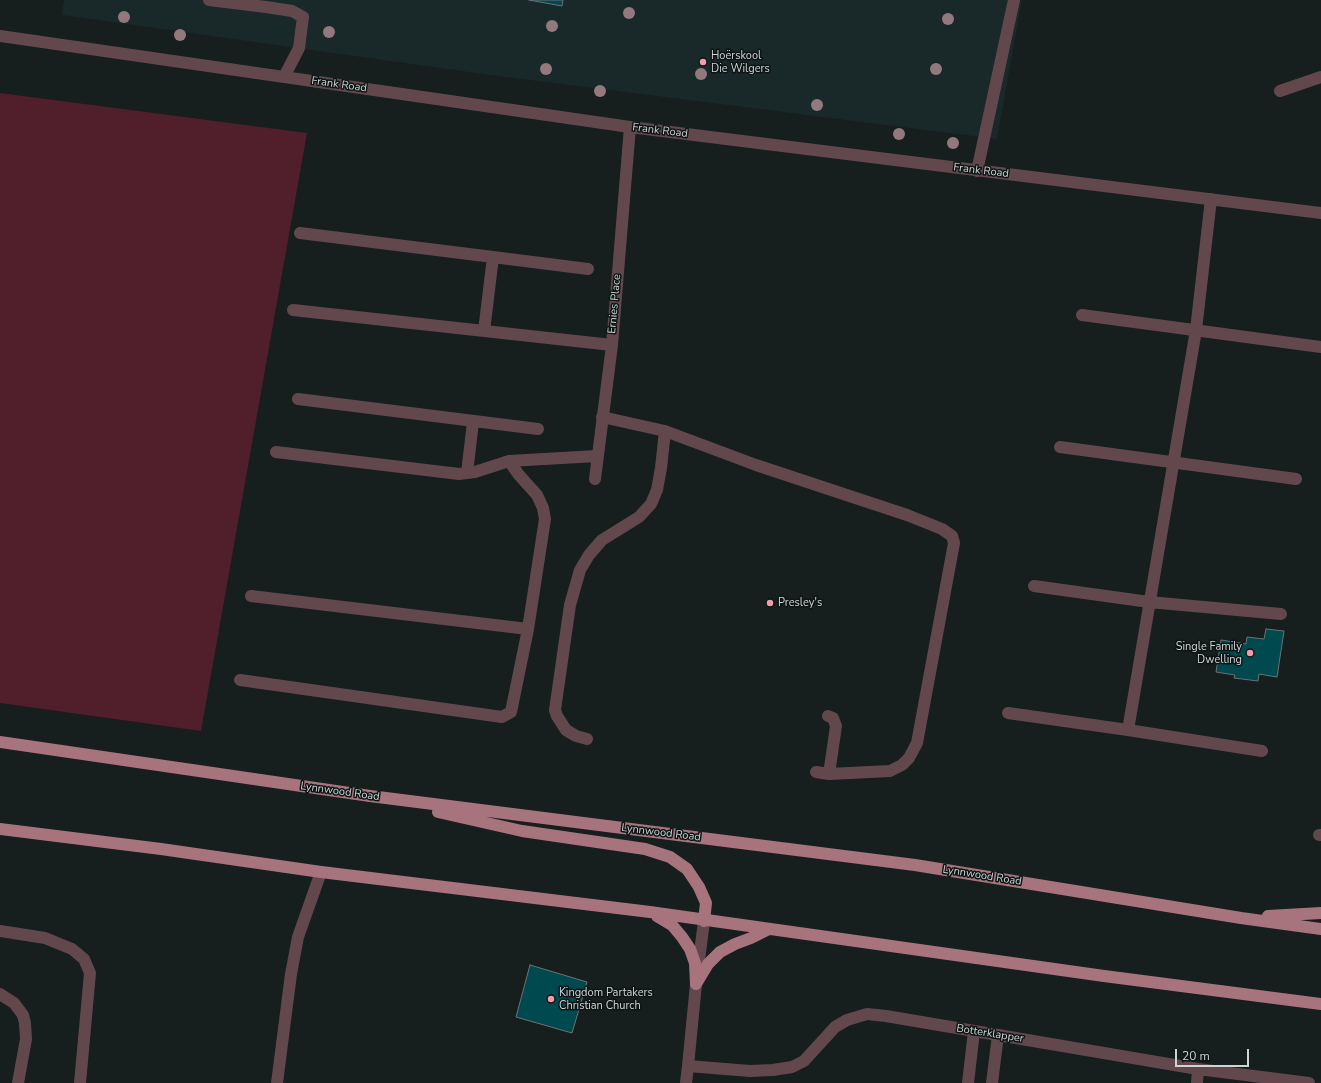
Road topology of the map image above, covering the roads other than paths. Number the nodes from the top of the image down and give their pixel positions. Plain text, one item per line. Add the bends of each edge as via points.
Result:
1 (209, 0) edge
2 (1014, 0) edge
3 (0, 36) edge
4 (284, 77) junction
5 (1321, 77) edge
6 (1280, 91) dead end
7 (630, 127) junction
8 (977, 171) junction
9 (1211, 199) junction
10 (1321, 213) edge
11 (300, 233) dead end
12 (493, 257) junction
13 (588, 269) dead end
14 (293, 310) dead end
15 (1082, 315) dead end
16 (1196, 330) junction
17 (484, 331) junction
18 (612, 345) junction
19 (1321, 348) edge
20 (298, 398) dead end
21 (602, 417) junction
22 (473, 422) junction
23 (538, 429) dead end
24 (665, 431) junction
25 (1060, 447) dead end
26 (276, 452) dead end
27 (597, 456) junction
28 (510, 461) junction
29 (1173, 462) junction
30 (468, 473) junction
31 (1296, 479) dead end
32 (595, 480) dead end
33 (1034, 586) dead end
34 (251, 596) dead end
35 (1149, 602) junction
36 (1281, 614) dead end
37 (528, 629) junction
38 (240, 680) dead end
39 (1008, 713) dead end
40 (828, 716) dead end
41 (1128, 730) junction
42 (587, 739) dead end
43 (0, 742) edge
44 (1262, 751) dead end
45 (816, 772) dead end
46 (829, 774) junction
47 (370, 796) junction
48 (0, 828) edge
49 (321, 872) junction
50 (650, 912) junction
51 (1321, 913) edge
52 (1241, 918) junction
53 (704, 921) junction
54 (769, 929) junction
55 (1321, 929) edge
56 (0, 931) edge
57 (696, 984) junction
58 (0, 994) edge
59 (1321, 1004) edge
60 (974, 1031) junction
61 (998, 1035) junction
62 (688, 1066) junction
63 (1198, 1068) junction
64 (18, 1083) edge
65 (80, 1083) edge
66 (277, 1083) edge
67 (686, 1083) edge
68 (968, 1083) edge
69 (992, 1083) edge
70 (1197, 1083) edge
71 (1308, 1083) edge

1 - 4 street via 292,11 303,17 299,48
2 - 8 street
3 - 4 street, Frank Road
4 - 7 street, Frank Road
5 - 6 street
7 - 8 street, Frank Road
7 - 18 street, Ernies Place
8 - 9 street, Frank Road
9 - 10 street, Frank Road
9 - 16 street
11 - 12 street
12 - 13 street
12 - 17 street
14 - 17 street
15 - 16 street
16 - 19 street
16 - 29 street
17 - 18 street
18 - 21 street, Ernies Place
20 - 22 street
21 - 24 street
21 - 27 street, Ernies Place
22 - 23 street
22 - 30 street
24 - 42 street via 657,490 651,504 639,517 602,540 589,555 580,570 570,605 556,710 566,730
24 - 46 street via 756,465 907,515 942,529 952,536 954,543 917,743 909,758 890,771
25 - 29 street
26 - 30 street
27 - 28 street
27 - 32 street, Ernies Place
28 - 30 street
28 - 37 street via 544,508 545,519
29 - 31 street
29 - 35 street
33 - 35 street
34 - 37 street
35 - 36 street
35 - 41 street
37 - 38 street via 511,712 502,717
39 - 41 street
40 - 46 street via 833,718 836,726
41 - 44 street
43 - 47 main road, Lynnwood Road
45 - 46 street
47 - 52 main road, Lynnwood Road via 915,865
47 - 53 main road via 522,831 645,849 670,857 687,869 699,886 706,903
48 - 49 main road
49 - 50 main road
49 - 66 street via 298,937
50 - 53 main road
50 - 57 main road via 672,925 690,949
51 - 52 main road
52 - 55 main road, Lynnwood Road
53 - 54 main road
53 - 57 street
54 - 57 main road via 720,952 708,964
54 - 59 main road
56 - 65 street via 45,938 72,948 84,959 90,973
57 - 62 street
58 - 64 street via 14,1003 23,1015 25,1023 26,1039
60 - 61 street, Botterklapper
60 - 62 street, Botterklapper via 867,1014 835,1027 804,1061 792,1067 750,1071
60 - 68 street
61 - 63 street, Botterklapper
61 - 69 street
62 - 67 street
63 - 70 street
63 - 71 street, Botterklapper

